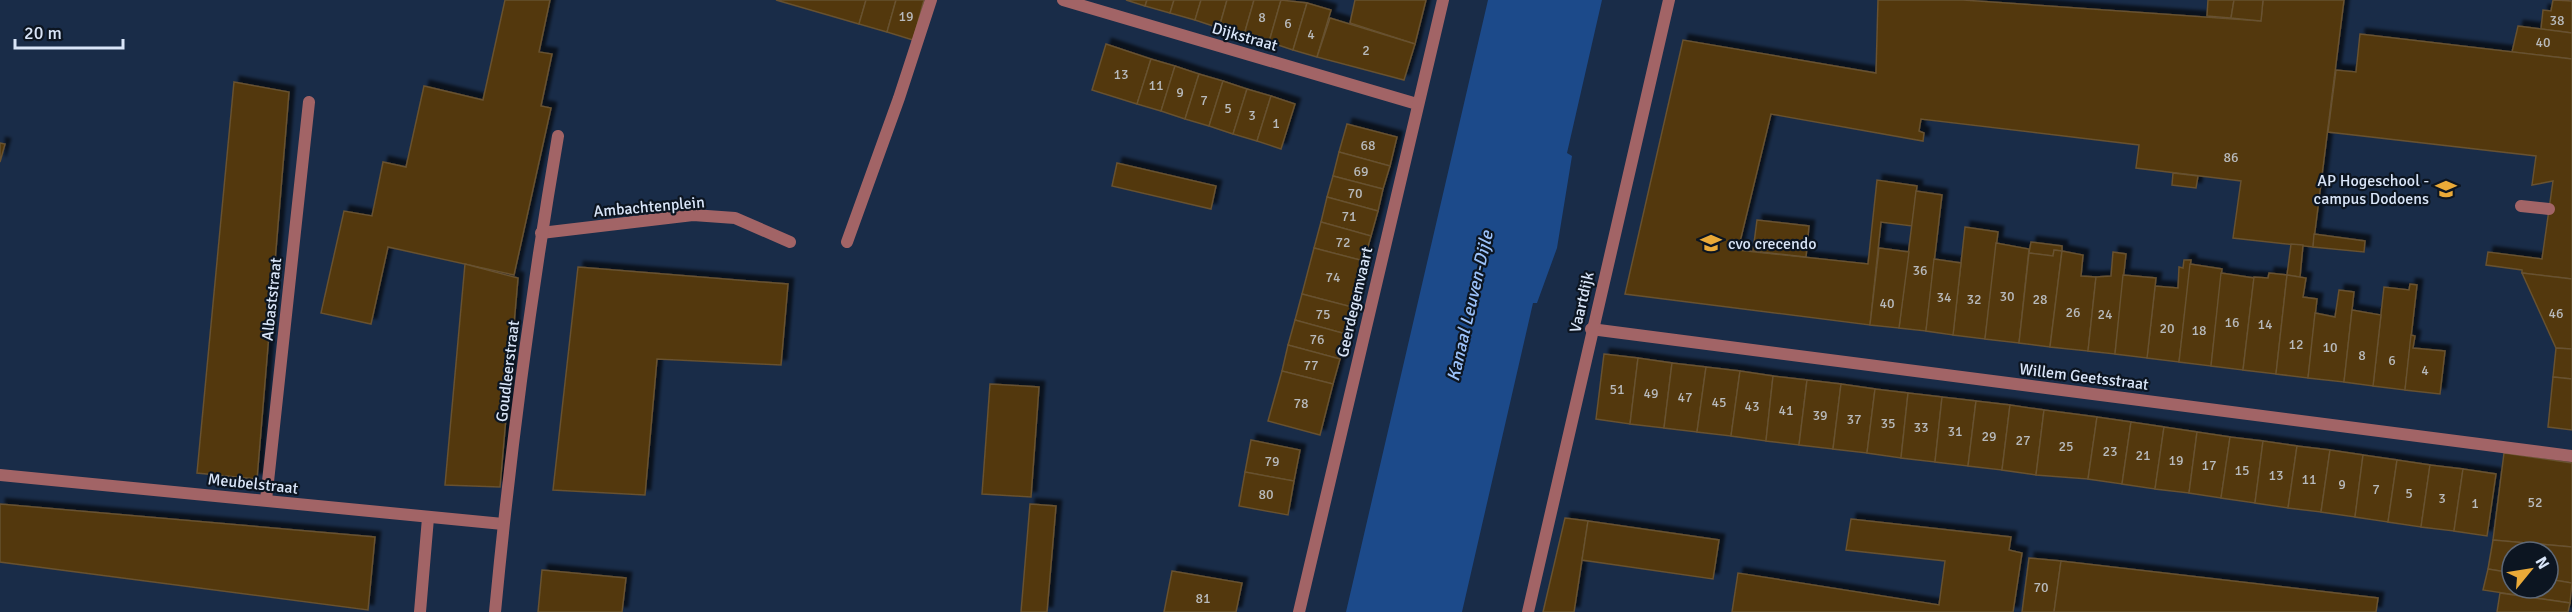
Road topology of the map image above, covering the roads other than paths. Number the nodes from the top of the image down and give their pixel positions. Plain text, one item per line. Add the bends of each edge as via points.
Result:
1 (931, 0) edge
2 (1063, 0) edge
3 (1443, 0) edge
4 (1669, 0) edge
5 (309, 102) dead end
6 (1417, 104) junction
7 (558, 136) dead end
8 (2521, 206) dead end
9 (2549, 209) dead end
10 (541, 233) junction
11 (790, 242) dead end
12 (847, 242) dead end
13 (1591, 329) junction
14 (2572, 456) edge
15 (0, 475) edge
16 (266, 500) junction
17 (428, 518) junction
18 (503, 524) junction
19 (420, 612) edge
20 (495, 612) edge
21 (1299, 612) edge
22 (1528, 612) edge

1 - 12 street
2 - 6 street, Dijkstraat
3 - 6 street, Geerdegemvaart
4 - 13 street, Vaartdijk
5 - 16 street, Albaststraat
6 - 21 street, Geerdegemvaart
7 - 10 street, Goudleerstraat
8 - 9 street
10 - 11 street, Ambachtenplein via 693,215 735,218
10 - 18 street, Goudleerstraat
13 - 14 street, Willem Geetsstraat
13 - 22 street, Vaartdijk
15 - 16 street, Meubelstraat
16 - 17 street, Meubelstraat
17 - 18 street, Meubelstraat
17 - 19 street
18 - 20 street, Goudleerstraat

